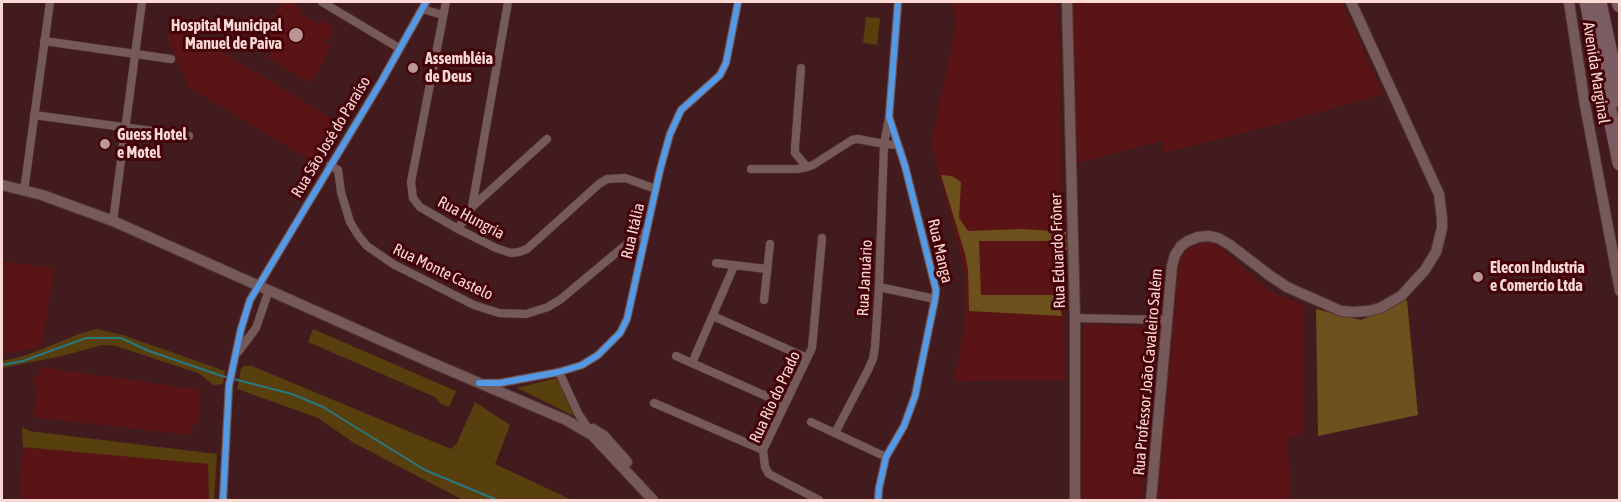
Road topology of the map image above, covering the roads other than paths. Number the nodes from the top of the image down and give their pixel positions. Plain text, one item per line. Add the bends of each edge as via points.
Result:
1 (50, 2) edge
2 (142, 2) edge
3 (322, 2) edge
4 (446, 2) edge
5 (508, 2) edge
6 (738, 2) edge
7 (898, 2) edge
8 (1067, 2) edge
9 (1351, 2) edge
10 (1569, 2) edge
11 (1581, 2) edge
12 (1587, 2) edge
13 (1599, 2) edge
14 (424, 5) edge
15 (444, 15) junction
16 (1594, 36) junction
17 (44, 41) junction
18 (399, 48) junction
19 (135, 55) junction
20 (171, 58) dead end
21 (801, 68) dead end
22 (1620, 100) edge
23 (34, 115) junction
24 (889, 117) junction
25 (124, 128) junction
26 (189, 136) dead end
27 (547, 139) dead end
28 (884, 144) junction
29 (898, 145) junction
30 (1620, 163) edge
31 (330, 165) junction
32 (807, 167) junction
33 (752, 169) dead end
34 (2, 185) edge
35 (656, 189) junction
36 (24, 191) junction
37 (472, 207) junction
38 (113, 221) junction
39 (458, 229) junction
40 (647, 230) junction
41 (822, 238) dead end
42 (770, 244) dead end
43 (716, 263) dead end
44 (734, 266) junction
45 (767, 269) junction
46 (258, 285) junction
47 (879, 287) junction
48 (269, 290) junction
49 (1620, 291) edge
50 (936, 299) junction
51 (764, 300) dead end
52 (713, 316) junction
53 (1075, 318) junction
54 (1167, 320) junction
55 (236, 355) junction
56 (676, 356) dead end
57 (807, 358) junction
58 (692, 363) junction
59 (559, 372) junction
60 (479, 383) junction
61 (654, 403) dead end
62 (784, 404) junction
63 (811, 422) dead end
64 (586, 424) junction
65 (835, 433) junction
66 (592, 435) junction
67 (763, 450) junction
68 (886, 457) junction
69 (223, 501) edge
70 (653, 501) edge
71 (663, 501) edge
72 (819, 501) edge
73 (878, 501) edge
74 (1075, 501) edge
75 (1151, 501) edge

1 - 17 street
2 - 19 street
3 - 18 street
4 - 15 street, Rua Hungria
5 - 37 street
6 - 35 street, Rua Itália via 726,63 720,75 681,110 670,134
7 - 24 street, Rua Manga
8 - 53 main road, Rua Eduardo Frôner
9 - 54 main road, Rua Professor João Cavaleiro Salém via 1439,194 1442,228 1436,252 1411,287 1392,302 1353,312 1341,311 1287,287 1218,238 1198,237 1188,241 1175,255
10 - 49 main road, Avenida Marginal
11 - 16 highway
12 - 16 highway
13 - 22 highway
14 - 15 street
14 - 18 street, Rua São José do Paraíso
15 - 39 street, Rua Hungria via 411,190 420,207
16 - 30 highway
17 - 19 street
17 - 23 street
18 - 31 street, Rua São José do Paraíso
19 - 20 street
19 - 25 street
21 - 32 street via 795,153
23 - 25 street
23 - 36 street
24 - 28 street, Rua Januário
24 - 29 street, Rua Manga
25 - 26 street
25 - 38 street
27 - 37 street
28 - 29 street
28 - 32 street via 852,140
28 - 47 street, Rua Januário
29 - 50 street, Rua Manga
31 - 40 street, Rua Monte Castelo via 338,170 350,222 367,246 393,264 474,305 500,313 526,314 548,307
31 - 46 street, Rua São José do Paraíso
32 - 33 street
34 - 36 main road
35 - 39 street, Rua Hungria via 625,178 608,179 519,252 503,251
35 - 40 street, Rua Itália
36 - 38 main road
37 - 39 street
38 - 46 main road
40 - 59 street, Rua Itália via 627,319 620,333 598,355
41 - 57 street, Rua Rio do Prado via 812,348
42 - 45 street
43 - 44 street
44 - 45 street
44 - 52 street
45 - 51 street
46 - 48 main road
46 - 55 street, Rua São José do Paraíso via 250,300
47 - 50 street
47 - 65 street, Rua Januário via 873,359
48 - 55 street via 256,328
48 - 60 main road
50 - 68 street, Rua Manga via 912,404
52 - 57 street
52 - 58 street
53 - 54 street
53 - 74 main road, Rua Eduardo Frôner
54 - 75 main road, Rua Professor João Cavaleiro Salém
55 - 69 street, Rua São José do Paraíso via 229,385
56 - 58 street
57 - 62 street, Rua Rio do Prado
58 - 62 street
59 - 60 street, Rua Itália
59 - 64 street
60 - 64 main road via 515,393
60 - 66 main road
61 - 67 street
62 - 67 street, Rua Rio do Prado
63 - 65 street
64 - 66 street
64 - 71 main road via 604,436
65 - 68 street
66 - 70 main road
67 - 72 street, Rua Rio do Prado via 770,474
68 - 73 street, Rua Manga

